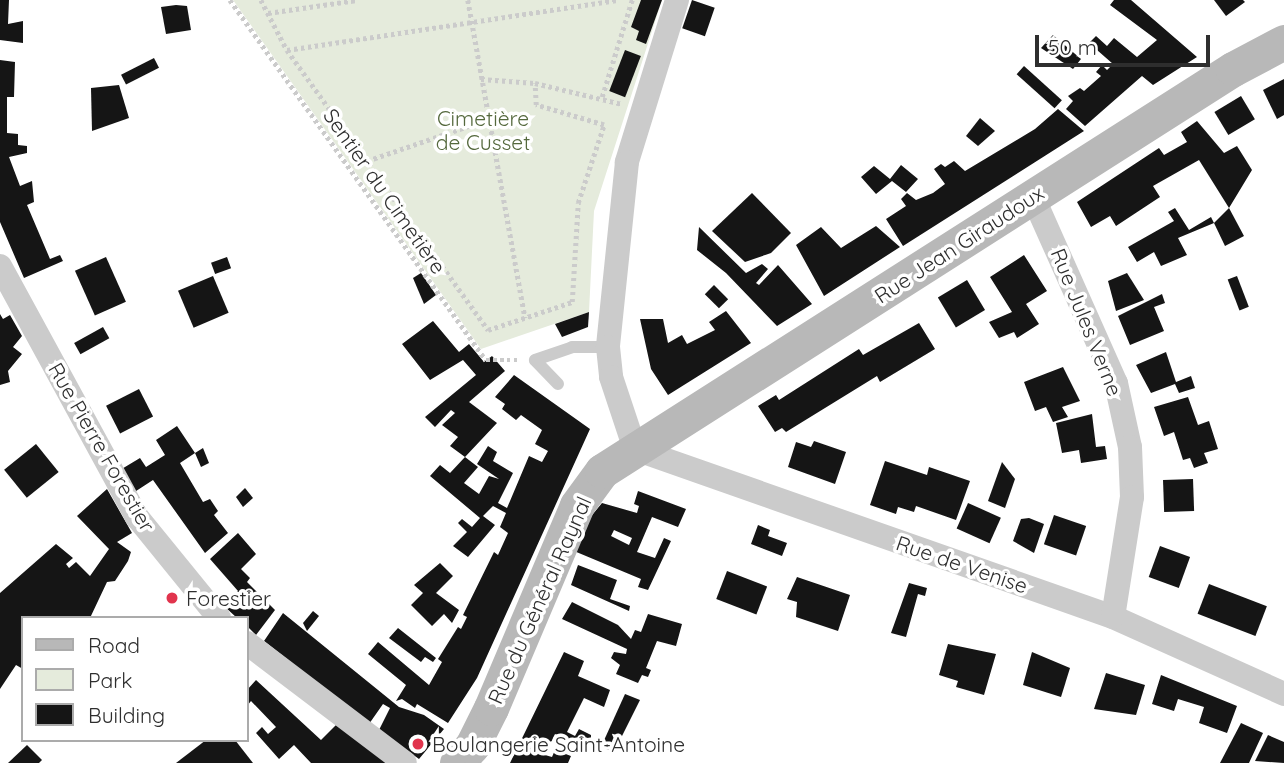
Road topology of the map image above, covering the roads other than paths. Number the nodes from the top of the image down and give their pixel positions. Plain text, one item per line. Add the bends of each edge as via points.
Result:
1 (677, 0) edge
2 (1284, 42) edge
3 (1033, 197) junction
4 (0, 266) edge
5 (608, 347) junction
6 (558, 384) dead end
7 (635, 449) junction
8 (217, 616) edge
9 (1113, 617) junction
10 (248, 644) edge
11 (1284, 694) edge
12 (467, 757) edge
13 (405, 763) edge

1 - 5 street via 639,110 627,162
2 - 3 main road, Rue Jean Giraudoux via 1233,69
3 - 7 main road, Rue Jean Giraudoux
3 - 9 street, Rue Jules Verne via 1116,383 1130,447 1132,497
4 - 8 street, Rue Pierre Forestier via 137,517
5 - 6 lane via 572,347 535,360
5 - 7 street via 611,377
7 - 9 street, Rue de Venise
7 - 12 main road, Rue du Général Raynal via 602,471 577,505
9 - 11 street, Rue de Venise
10 - 13 street

